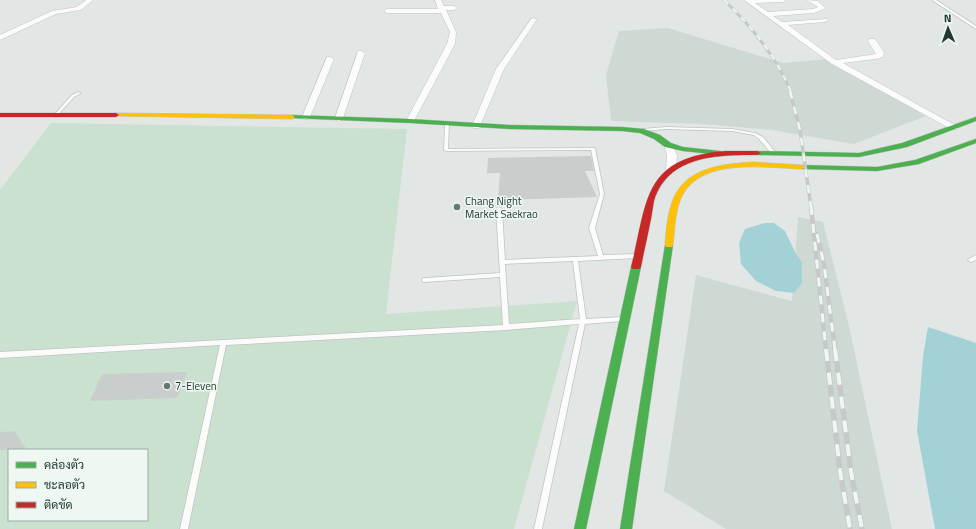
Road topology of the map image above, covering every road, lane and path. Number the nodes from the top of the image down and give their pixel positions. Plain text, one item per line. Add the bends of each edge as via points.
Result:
1 (90, 0) edge
2 (438, 0) edge
3 (783, 0) edge
4 (810, 0) edge
5 (934, 0) edge
6 (753, 2) edge
7 (454, 8) dead end
8 (442, 9) junction
9 (387, 11) dead end
10 (767, 14) junction
11 (534, 19) dead end
12 (825, 20) dead end
13 (780, 24) junction
14 (976, 28) edge
15 (0, 38) edge
16 (872, 41) dead end
17 (361, 53) dead end
18 (330, 59) dead end
19 (835, 62) junction
20 (79, 93) dead end
21 (0, 115) edge
22 (55, 116) junction
23 (306, 117) junction
24 (339, 118) junction
25 (976, 119) edge
26 (410, 121) junction
27 (447, 124) junction
28 (476, 126) junction
29 (954, 127) junction
30 (641, 131) junction
31 (976, 140) edge
32 (668, 145) junction
33 (720, 153) junction
34 (774, 153) junction
35 (671, 170) junction
36 (499, 209) dead end
37 (638, 256) junction
38 (600, 258) junction
39 (575, 259) junction
40 (502, 262) junction
41 (503, 275) junction
42 (425, 280) dead end
43 (625, 318) junction
44 (583, 321) junction
45 (506, 327) junction
46 (224, 342) junction
47 (0, 355) edge
48 (184, 529) edge
49 (538, 529) edge
50 (580, 529) edge
51 (626, 529) edge

1 - 15 street via 79,9 54,12
2 - 8 street
3 - 6 street
4 - 10 street via 822,8 814,11
5 - 14 lane
6 - 10 street
7 - 8 street
8 - 9 street
8 - 26 street via 453,32 451,44
10 - 13 street
11 - 28 street via 500,69
12 - 13 street
13 - 19 street
16 - 19 street via 880,55
17 - 24 street
18 - 23 street
19 - 29 street
20 - 22 lane
21 - 22 main road
22 - 23 main road
23 - 24 main road
24 - 26 main road
25 - 29 main road
26 - 27 main road
27 - 28 main road
27 - 38 lane via 446,150 593,149 602,194 592,228
28 - 30 main road
29 - 34 main road via 876,153
30 - 32 main road via 657,137
30 - 34 lane via 666,128 732,130 754,134
31 - 51 main road via 916,162 877,169 741,165 722,166 691,178 678,194 676,204
32 - 33 main road via 693,151
32 - 35 street via 672,155
33 - 34 main road
33 - 35 main road via 686,160
35 - 37 main road via 660,181 651,199
36 - 40 lane
37 - 38 lane
37 - 43 main road
38 - 39 lane
39 - 40 lane
39 - 44 lane
40 - 41 lane
41 - 42 lane
41 - 45 lane
43 - 44 lane
43 - 50 main road
44 - 45 lane
44 - 49 lane
45 - 46 lane
46 - 47 lane
46 - 48 lane

